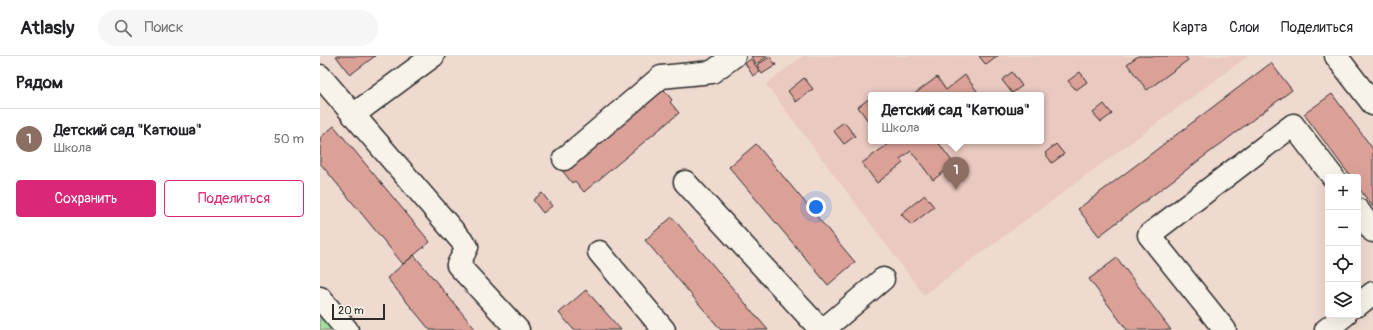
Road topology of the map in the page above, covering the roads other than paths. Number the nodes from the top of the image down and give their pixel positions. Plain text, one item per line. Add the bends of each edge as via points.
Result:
1 (433, 56) edge
2 (734, 56) edge
3 (1336, 56) edge
4 (320, 76) edge
5 (1373, 104) edge
6 (353, 115) junction
7 (564, 159) dead end
8 (1331, 174) edge
9 (686, 182) dead end
10 (1361, 214) edge
11 (1373, 231) edge
12 (599, 252) dead end
13 (883, 278) dead end
14 (1373, 293) edge
15 (320, 298) edge
16 (1361, 303) edge
17 (1341, 318) edge
18 (347, 330) edge
19 (518, 330) edge
20 (664, 330) edge
21 (822, 330) edge
22 (1225, 330) edge
23 (1326, 330) edge

1 - 6 street
2 - 7 street via 712,72 661,77
3 - 5 street
4 - 6 street
6 - 19 street via 467,248 458,265
8 - 22 street via 1293,125 1149,236
9 - 21 street
10 - 11 street
12 - 20 street
13 - 21 street
14 - 16 street
15 - 18 street
17 - 23 street

